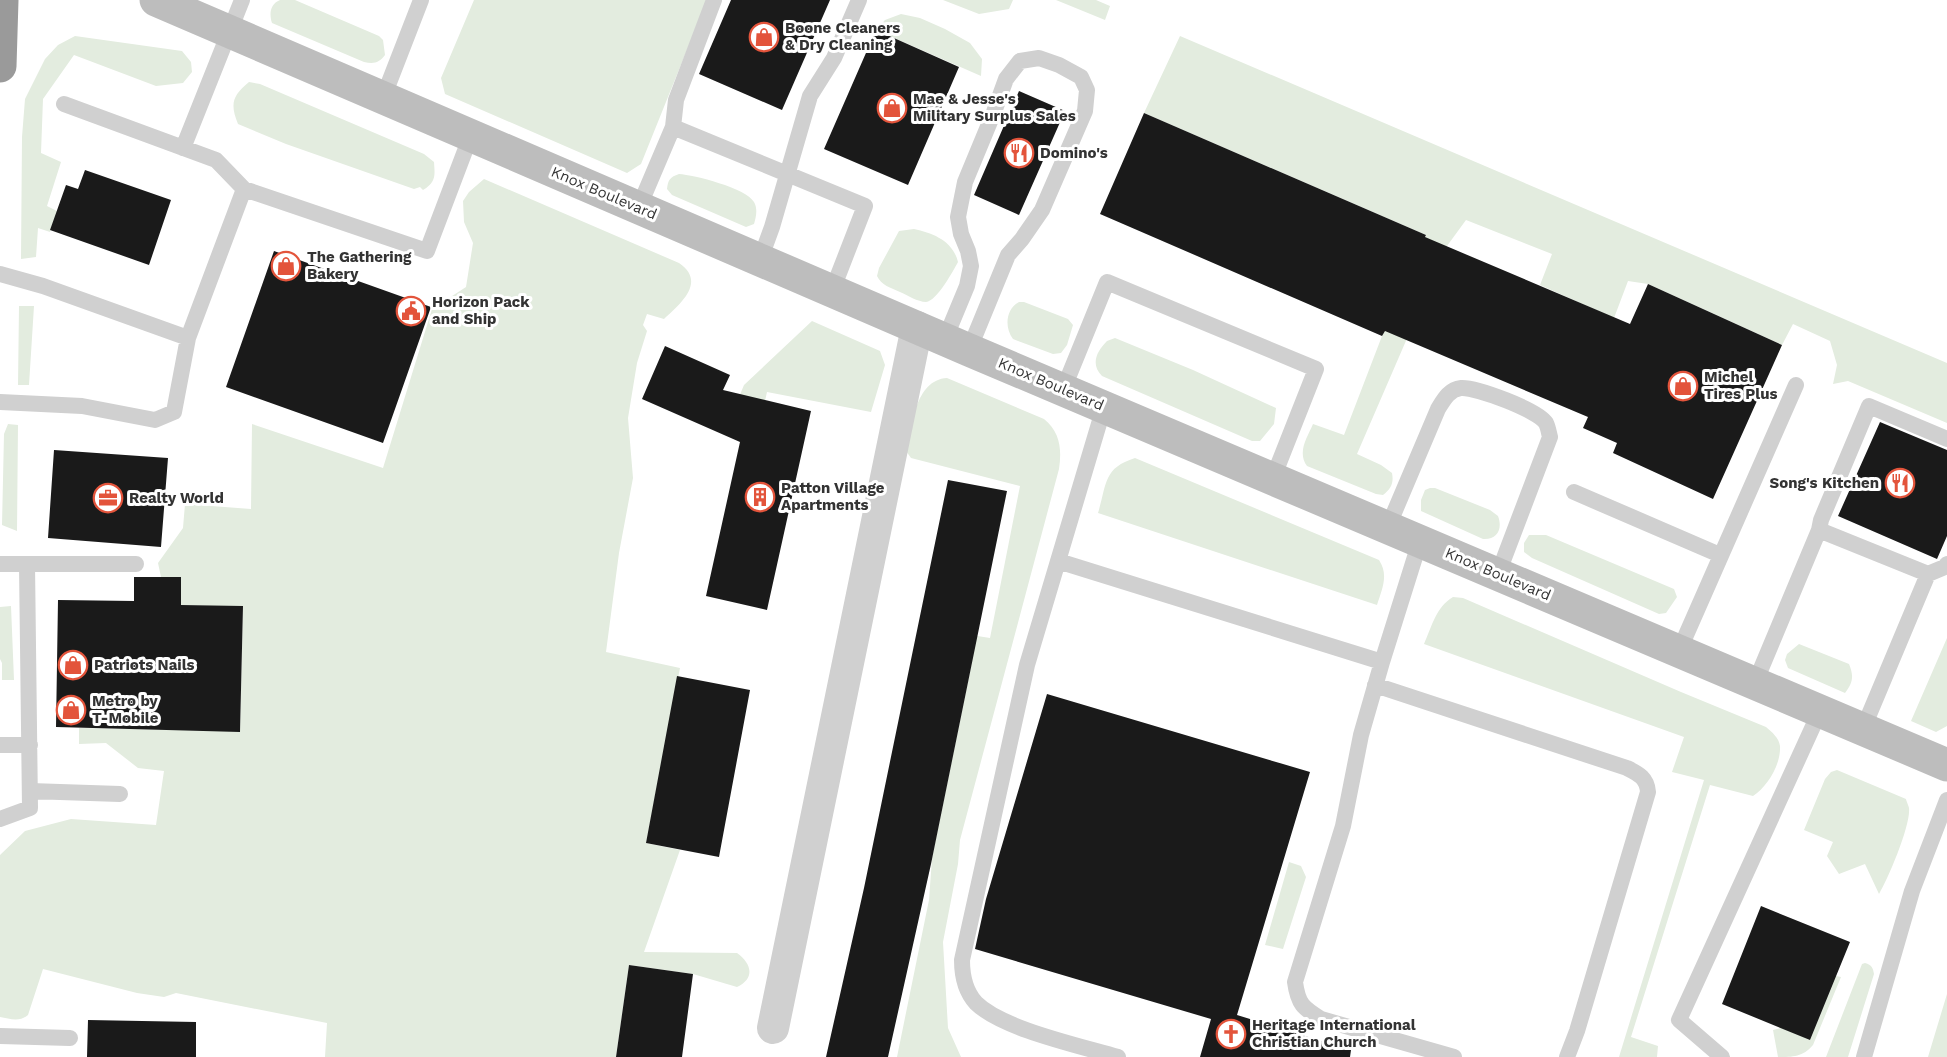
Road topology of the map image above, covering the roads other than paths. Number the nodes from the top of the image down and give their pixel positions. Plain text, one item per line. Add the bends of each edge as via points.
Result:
1 (2, 0) edge
2 (156, 0) edge
3 (242, 0) edge
4 (421, 0) edge
5 (714, 0) edge
6 (859, 0) edge
7 (229, 31) junction
8 (0, 66) edge
9 (384, 98) junction
10 (64, 104) dead end
11 (673, 127) junction
12 (471, 135) junction
13 (183, 148) junction
14 (787, 173) junction
15 (244, 189) junction
16 (639, 207) junction
17 (760, 260) junction
18 (0, 274) edge
19 (832, 291) junction
20 (188, 338) junction
21 (944, 339) junction
22 (1796, 385) dead end
23 (1063, 390) junction
24 (0, 402) edge
25 (1104, 407) junction
26 (1947, 439) edge
27 (1273, 478) junction
28 (1574, 492) dead end
29 (1388, 528) junction
30 (1819, 530) junction
31 (1420, 541) junction
32 (1720, 555) junction
33 (1058, 561) junction
34 (0, 564) edge
35 (27, 564) junction
36 (136, 564) dead end
37 (1947, 564) edge
38 (1498, 574) junction
39 (1928, 574) junction
40 (1679, 651) junction
41 (1382, 662) junction
42 (1755, 683) junction
43 (1375, 685) junction
44 (1820, 711) junction
45 (1863, 729) junction
46 (0, 745) edge
47 (30, 745) junction
48 (1947, 765) edge
49 (30, 791) junction
50 (120, 794) dead end
51 (1947, 800) edge
52 (0, 819) edge
53 (773, 1028) dead end
54 (0, 1036) edge
55 (70, 1038) dead end
56 (1118, 1057) edge
57 (1454, 1057) edge
58 (1567, 1057) edge
59 (1722, 1057) edge
60 (1864, 1057) edge

1 - 8 highway
2 - 7 main road, Knox Boulevard
3 - 7 lane
4 - 9 lane
5 - 11 lane via 676,100
6 - 14 lane via 834,58 810,96
7 - 9 main road, Knox Boulevard
7 - 13 lane
9 - 12 main road, Knox Boulevard
10 - 13 lane
11 - 14 lane
11 - 16 lane
12 - 15 lane via 428,251
12 - 16 main road, Knox Boulevard
13 - 15 lane via 216,160
14 - 17 lane
14 - 19 lane via 866,206
15 - 20 lane
16 - 17 main road, Knox Boulevard
17 - 19 main road, Knox Boulevard
18 - 20 lane
19 - 21 main road, Knox Boulevard
20 - 24 lane via 174,412 154,420 82,406
21 - 21 lane via 1042,210 1085,111 1087,90 1081,77 1059,65 1039,58 1020,61 1006,79 964,182 958,217 970,266 967,286
21 - 23 main road, Knox Boulevard
21 - 53 street
22 - 32 lane
23 - 25 main road, Knox Boulevard
23 - 27 lane via 1107,282 1316,369
25 - 27 main road, Knox Boulevard
25 - 33 lane
26 - 30 lane via 1869,406
27 - 29 main road, Knox Boulevard
28 - 32 lane
29 - 31 main road, Knox Boulevard
29 - 38 lane via 1447,395 1459,388 1478,390 1533,413 1545,422 1550,437
30 - 39 lane
30 - 42 lane
31 - 38 main road, Knox Boulevard
31 - 41 lane
32 - 40 lane
33 - 41 lane
33 - 56 lane via 1027,665 962,973 975,1002 996,1018
34 - 35 lane
35 - 36 lane
35 - 47 lane
37 - 39 lane
38 - 40 main road, Knox Boulevard
39 - 45 lane
40 - 42 main road, Knox Boulevard
41 - 43 lane
42 - 44 main road, Knox Boulevard
43 - 57 lane via 1343,826 1295,982 1298,999 1306,1010 1322,1019
43 - 58 lane via 1627,768 1648,783
44 - 45 main road, Knox Boulevard
44 - 59 lane via 1679,1020
45 - 48 main road, Knox Boulevard
46 - 47 lane
47 - 49 lane
49 - 50 lane
49 - 52 lane via 30,808
51 - 60 lane via 1912,891
54 - 55 lane

